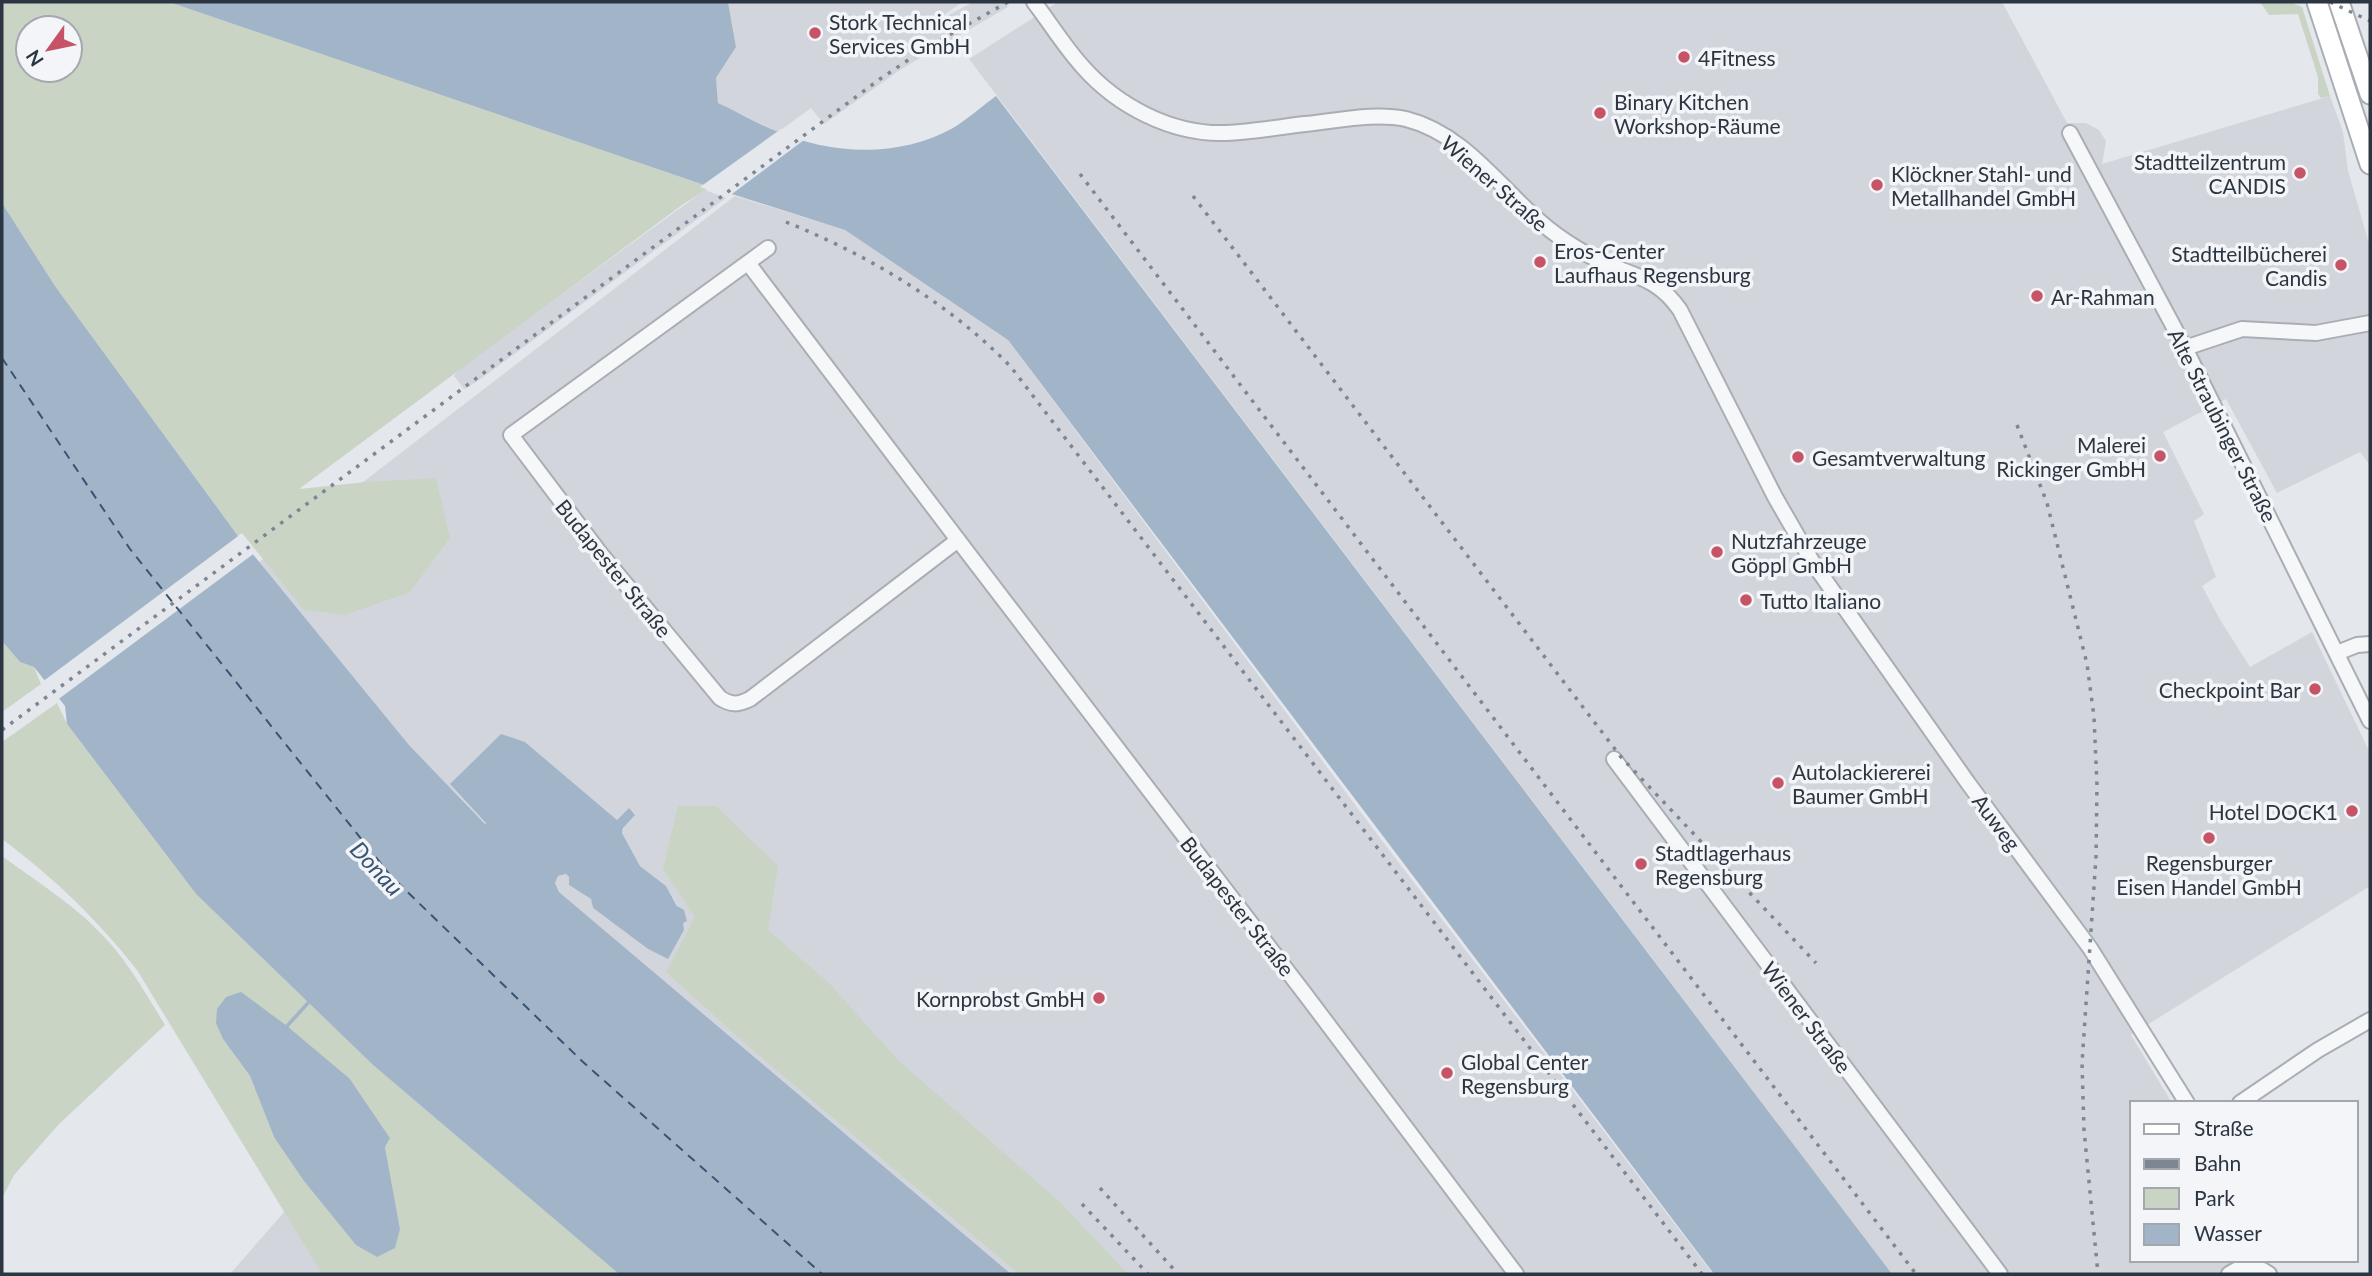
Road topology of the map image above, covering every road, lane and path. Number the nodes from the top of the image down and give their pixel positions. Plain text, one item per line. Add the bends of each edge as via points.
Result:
1 (1034, 2) edge
2 (2317, 2) edge
3 (2339, 2) edge
4 (2370, 94) edge
5 (2070, 133) dead end
6 (2370, 164) edge
7 (768, 248) dead end
8 (748, 263) junction
9 (2370, 323) edge
10 (2185, 348) junction
11 (958, 540) junction
12 (1803, 545) joint
13 (2370, 644) edge
14 (2337, 653) junction
15 (2370, 721) edge
16 (1614, 759) dead end
17 (2370, 1020) edge
18 (2186, 1101) edge
19 (2243, 1101) edge
20 (2263, 1267) edge
21 (1516, 1274) edge
22 (2000, 1274) edge
23 (2229, 1274) edge

1 - 12 street, Wiener Straße via 1082,66 1144,114 1191,130 1226,133 1374,117 1405,119 1456,143 1531,215 1571,245 1661,287 1680,310
2 - 6 main road
3 - 4 main road
5 - 10 street, Alte Straubinger Straße
7 - 8 street, Budapester Straße
8 - 11 street, Budapester Straße
8 - 11 street, Budapester Straße via 511,435 600,553 720,698 739,704
9 - 10 street via 2316,333 2242,329
10 - 14 street, Alte Straubinger Straße
11 - 21 street, Budapester Straße
12 - 18 street, Auweg via 1968,783 2090,948
13 - 14 street
14 - 15 street, Alte Straubinger Straße
16 - 22 street, Wiener Straße
17 - 19 street
20 - 23 street via 2248,1265

